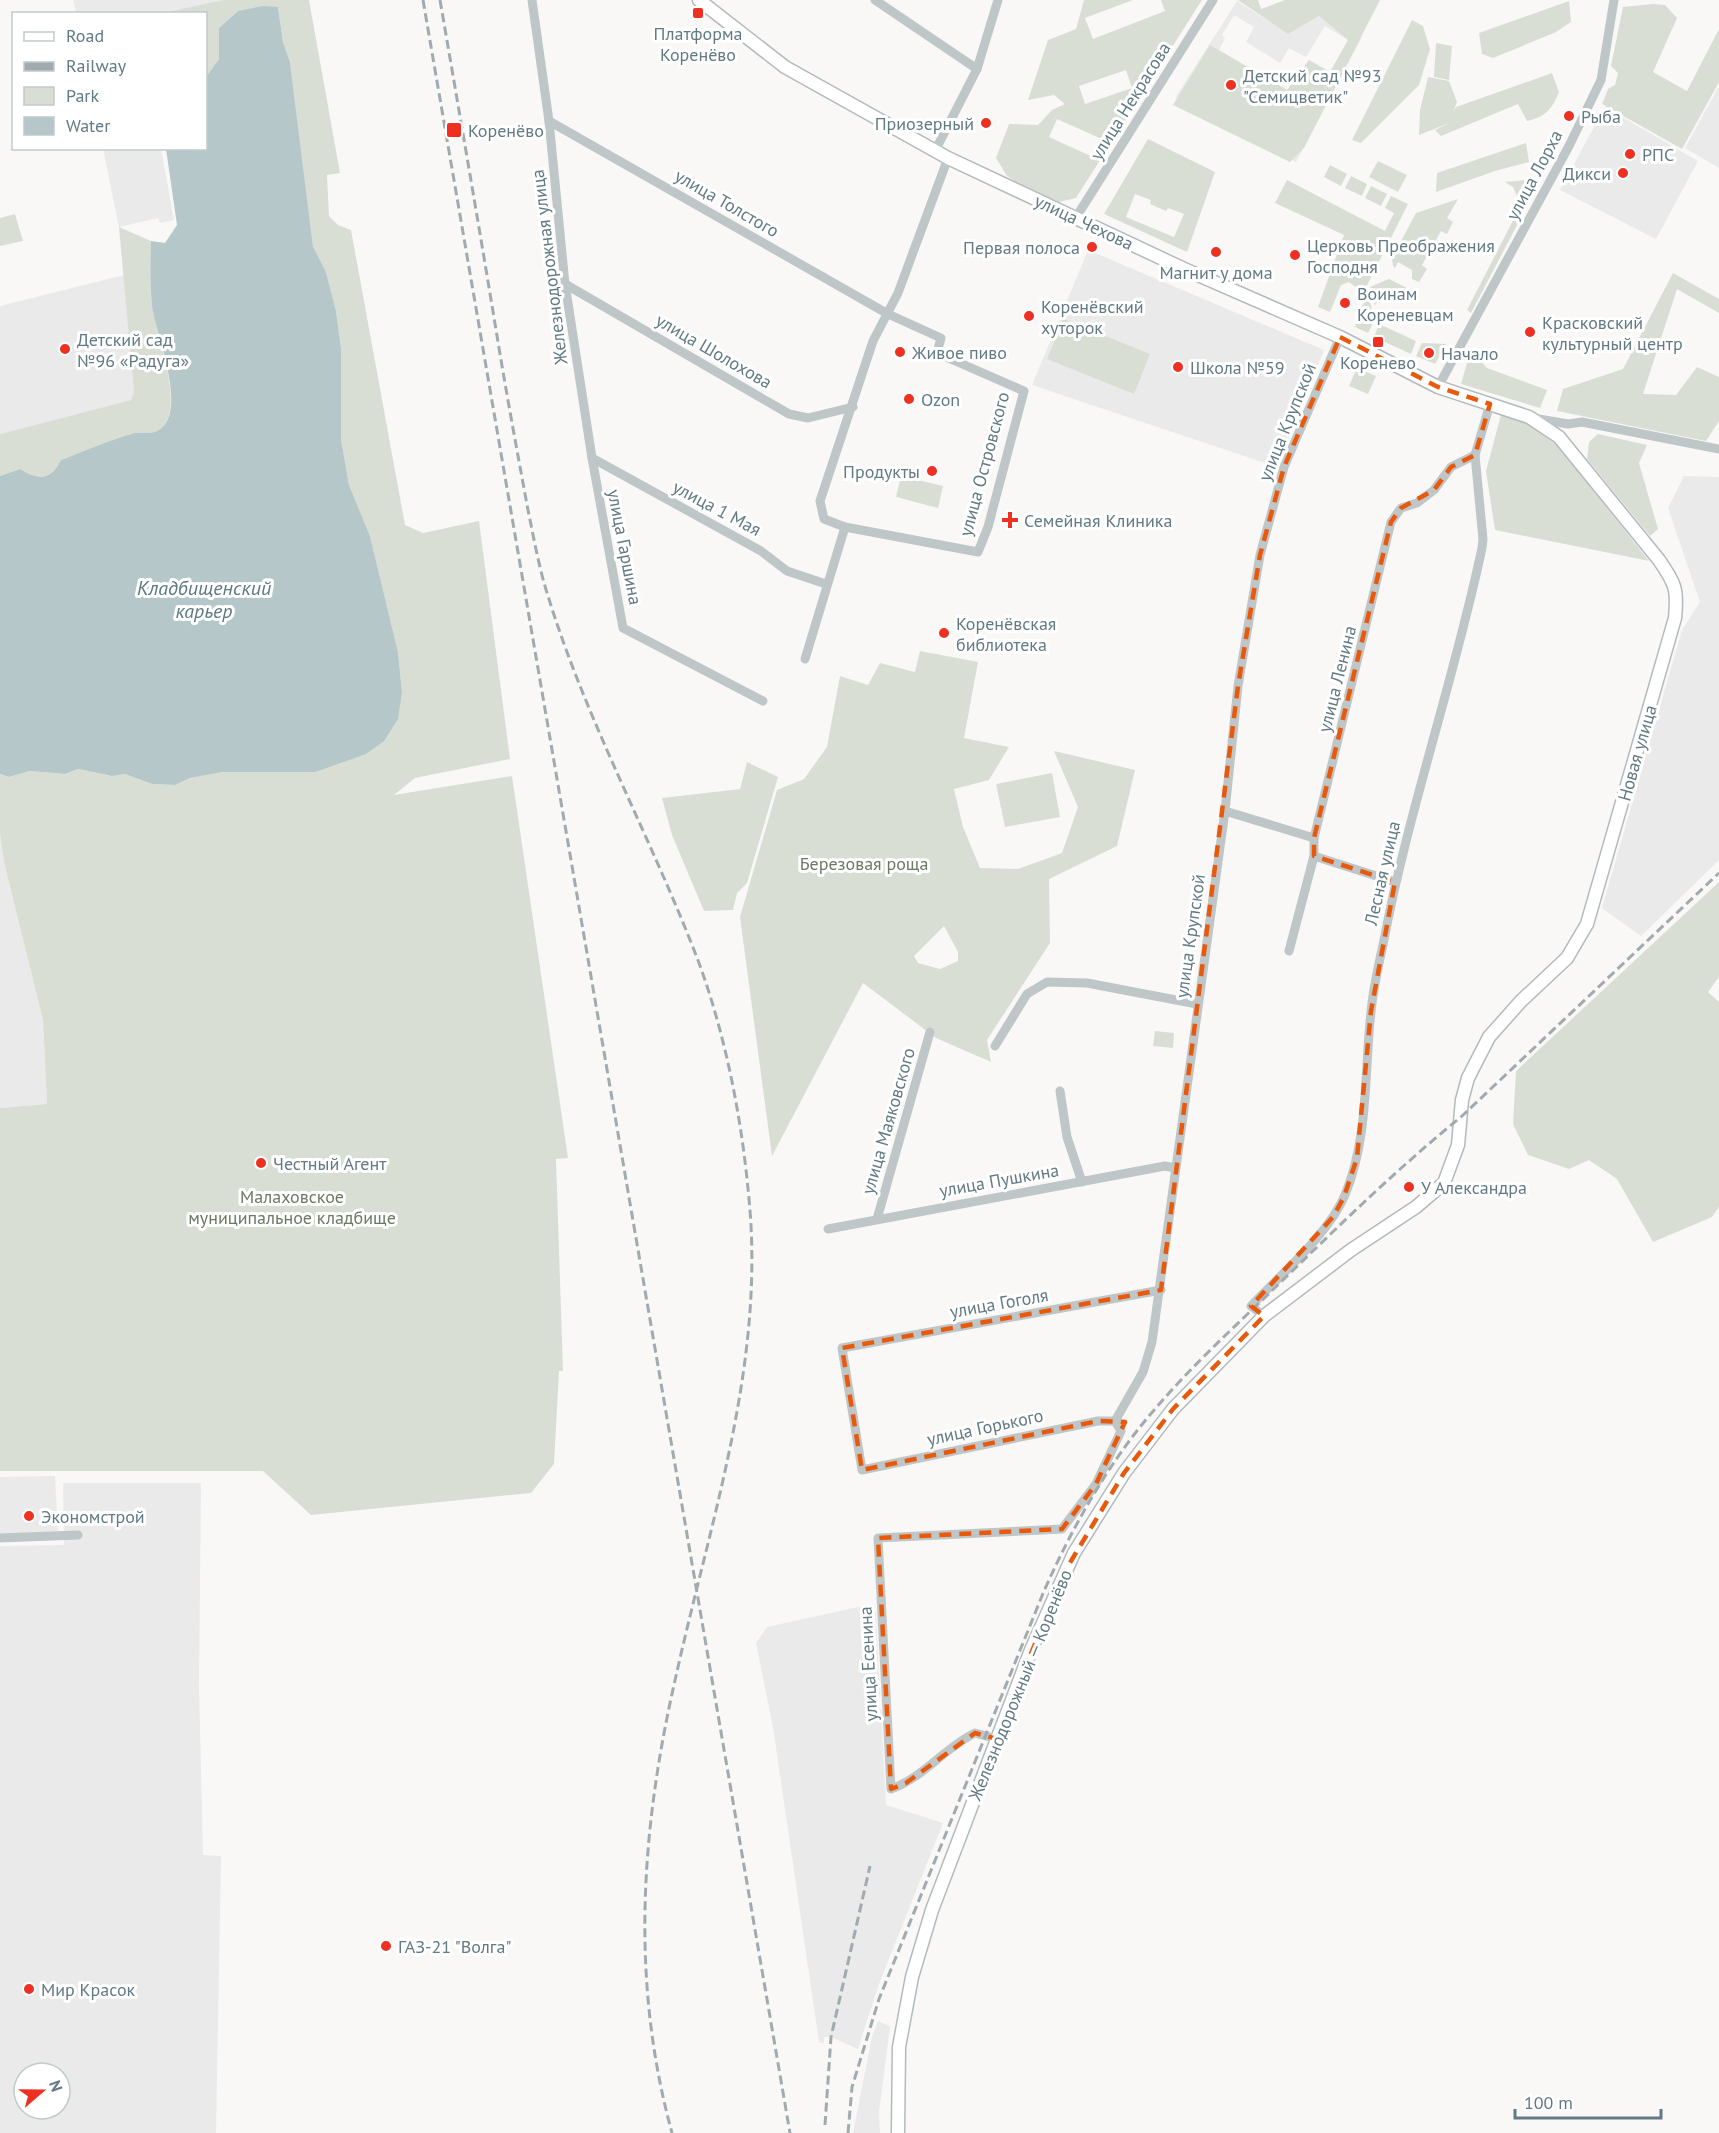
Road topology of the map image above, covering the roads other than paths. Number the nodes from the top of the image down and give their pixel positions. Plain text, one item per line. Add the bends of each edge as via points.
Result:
1 (532, 0) edge
2 (875, 0) edge
3 (998, 0) edge
4 (1213, 0) edge
5 (1614, 0) edge
6 (706, 3) edge
7 (977, 69) junction
8 (549, 122) junction
9 (935, 151) junction
10 (948, 158) junction
11 (1075, 219) junction
12 (566, 284) junction
13 (888, 314) junction
14 (1340, 337) junction
15 (1438, 387) junction
16 (1490, 405) junction
17 (853, 407) junction
18 (1529, 417) junction
19 (1568, 424) junction
20 (1559, 437) junction
21 (1719, 449) edge
22 (1475, 455) junction
23 (592, 458) junction
24 (845, 527) junction
25 (826, 584) junction
26 (805, 659) dead end
27 (763, 701) dead end
28 (1225, 811) junction
29 (1314, 838) junction
30 (1314, 856) junction
31 (1395, 882) junction
32 (1289, 951) dead end
33 (1197, 1004) junction
34 (930, 1032) dead end
35 (995, 1046) dead end
36 (1060, 1091) dead end
37 (1462, 1100) joint
38 (1175, 1168) junction
39 (1082, 1182) junction
40 (877, 1219) junction
41 (828, 1229) dead end
42 (1161, 1290) junction
43 (1264, 1316) junction
44 (1115, 1421) junction
45 (862, 1470) joint
46 (78, 1535) dead end
47 (0, 1538) edge
48 (878, 1538) joint
49 (997, 1739) junction
50 (897, 2133) edge

1 - 8 street, Железнодорожная улица
2 - 7 street
3 - 7 street
4 - 11 street, улица Некрасова
5 - 15 street, улица Лорха via 1601,80
6 - 9 main road, улица Чехова via 785,67
7 - 9 street
8 - 12 street, Железнодорожная улица
8 - 13 street, улица Толстого
9 - 10 main road, улица Чехова
10 - 11 main road, улица Чехова
10 - 13 street, улица Островского
11 - 14 main road, улица Чехова
12 - 17 street, улица Шолохова via 789,414 808,418
12 - 23 street, Железнодорожная улица
13 - 17 street, улица Островского via 873,341
13 - 24 street, улица Островского via 941,338 937,353 1024,391 978,552
14 - 15 main road, улица Чехова
14 - 28 street, улица Крупской via 1284,467 1260,555 1238,686
15 - 16 main road, улица Чехова
16 - 18 main road, Новая улица
16 - 22 street, Лесная улица
17 - 24 street, улица Островского via 820,501 824,519
18 - 19 street, Новая улица
18 - 20 main road, Новая улица
19 - 20 street via 1559,430
19 - 21 street, Новая улица via 1582,422
20 - 37 main road, Новая улица via 1673,580 1678,592 1675,618 1587,924 1567,958 1489,1037 1468,1078
22 - 29 street, улица Ленина via 1451,467 1434,490 1417,503 1401,508 1391,522
22 - 31 street, Лесная улица via 1482,548 1465,626
23 - 25 street, улица 1 Мая via 761,551 787,571
23 - 27 street, улица Гаршина via 623,628
24 - 25 street
25 - 26 street
28 - 29 street
28 - 33 street, улица Крупской
29 - 30 street, улица Ленина
30 - 31 street
30 - 32 street, улица Ленина
31 - 43 street, Лесная улица via 1371,1011 1364,1111 1355,1167 1333,1217 1251,1306
33 - 35 street via 1087,983 1047,982 1027,994
33 - 38 street, улица Крупской
34 - 40 street, улица Маяковского
36 - 39 street via 1067,1137
37 - 43 main road, Железнодорожный — Коренёво via 1458,1145 1444,1183
38 - 39 street, улица Пушкина via 1165,1166
38 - 42 street, улица Крупской
39 - 40 street, улица Пушкина
40 - 41 street, улица Пушкина
42 - 44 street, улица Крупской via 1143,1372
42 - 45 street, улица Гоголя via 842,1348
43 - 49 main road, Железнодорожный — Коренёво via 1173,1409 1124,1473 1062,1576
44 - 45 street, улица Горького via 1098,1421
44 - 48 street, улица Крупской via 1120,1431 1096,1484 1062,1529
46 - 47 street
48 - 49 street, улица Есенина via 891,1789 906,1783 957,1742 975,1733
49 - 50 main road, Железнодорожный — Коренёво via 932,1910 912,1977 899,2047

